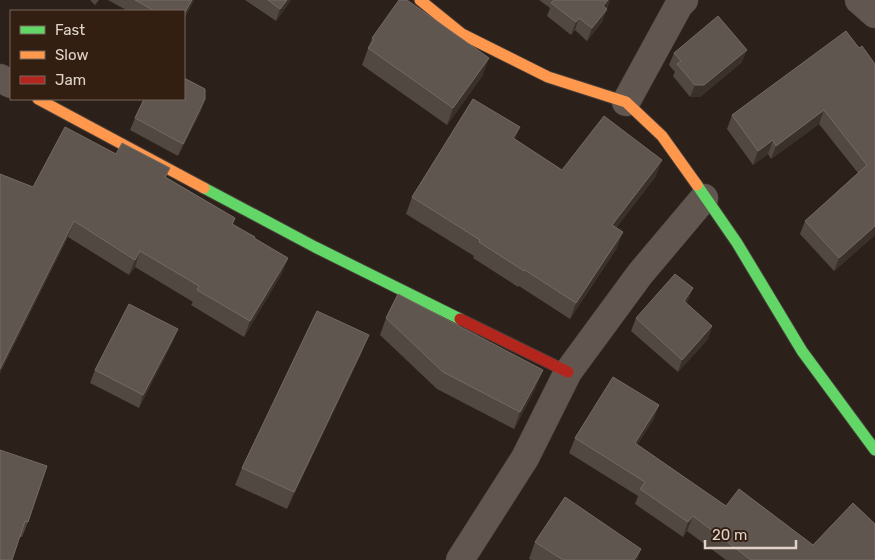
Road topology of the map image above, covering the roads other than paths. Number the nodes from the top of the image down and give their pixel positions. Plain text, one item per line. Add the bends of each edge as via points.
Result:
1 (420, 0) edge
2 (684, 0) edge
3 (859, 0) edge
4 (875, 14) edge
5 (40, 100) edge
6 (626, 102) junction
7 (704, 198) junction
8 (568, 372) junction
9 (875, 450) edge
10 (460, 560) edge

1 - 6 street via 462,34 548,77
2 - 6 street
3 - 4 street
5 - 8 street via 315,246
6 - 7 street via 662,136
7 - 8 street via 640,274
7 - 9 street via 736,243 802,351
8 - 10 street via 525,458

